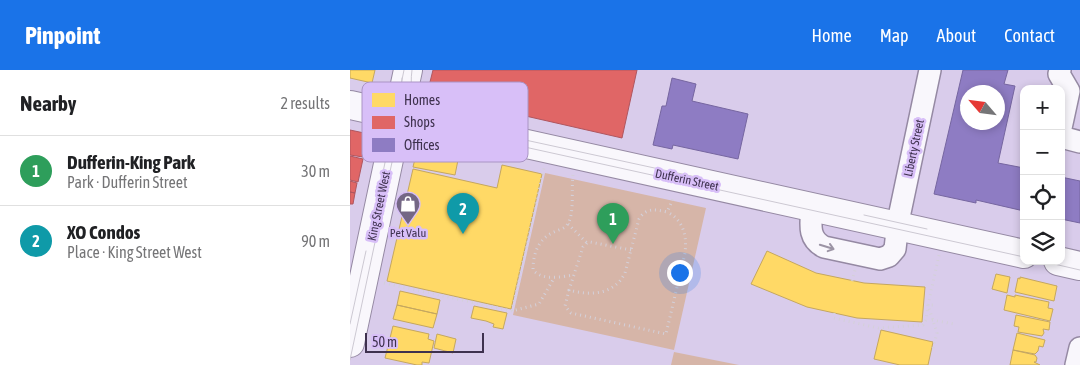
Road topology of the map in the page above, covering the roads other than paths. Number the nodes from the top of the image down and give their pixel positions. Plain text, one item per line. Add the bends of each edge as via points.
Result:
1 (930, 70) edge
2 (1060, 70) edge
3 (1065, 112) edge
4 (1065, 138) edge
5 (1080, 142) edge
6 (528, 144) edge
7 (388, 162) edge
8 (812, 207) junction
9 (897, 226) junction
10 (1020, 253) edge
11 (1065, 263) edge
12 (1080, 266) edge
13 (350, 342) edge
14 (1080, 348) edge
15 (1076, 365) edge

1 - 9 street, Liberty Street
2 - 3 street via 1059,74 1070,91
4 - 5 street
6 - 8 main road, Dufferin Street
7 - 13 main road, King Street West
8 - 9 main road, Dufferin Street
8 -> 9 street, Liberty Street via 812,233 817,243 824,247 880,259 895,249
9 - 10 main road, Dufferin Street
11 - 12 main road
14 - 15 street

